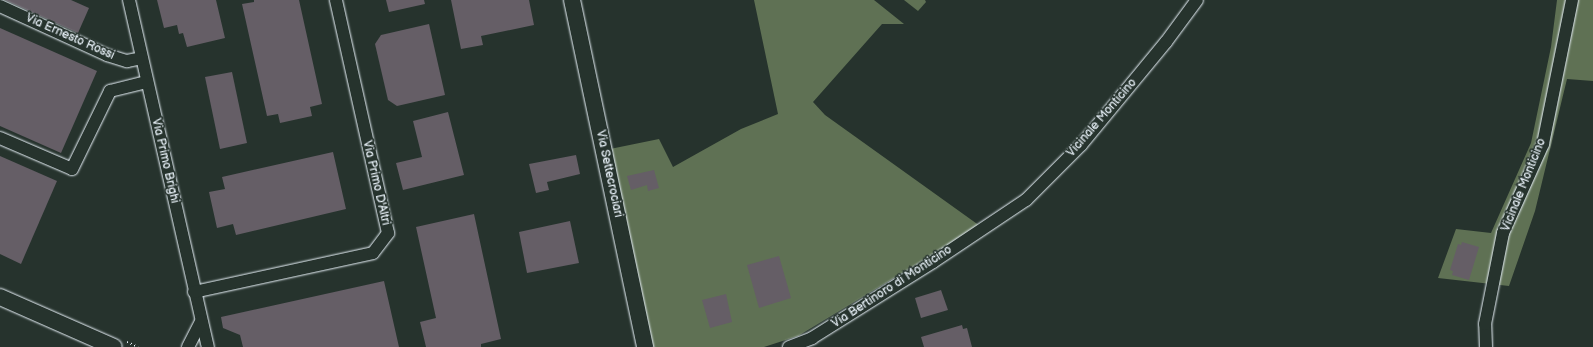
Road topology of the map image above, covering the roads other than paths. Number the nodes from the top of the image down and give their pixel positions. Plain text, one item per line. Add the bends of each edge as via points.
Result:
1 (129, 0) edge
2 (336, 0) edge
3 (572, 0) edge
4 (1198, 0) edge
5 (1572, 0) edge
6 (0, 6) edge
7 (142, 58) junction
8 (147, 82) junction
9 (0, 138) edge
10 (993, 222) joint
11 (194, 292) junction
12 (0, 297) edge
13 (201, 321) junction
14 (114, 347) edge
15 (188, 347) edge
16 (208, 347) edge
17 (645, 347) edge
18 (789, 347) edge
19 (1486, 347) edge

1 - 7 street, Via Primo Brighi
2 - 11 street, Via Primo D'Altri via 388,233 373,253
3 - 17 main road, Via Settecrociari
4 - 10 street, Vicinale Monticino via 1081,145 1026,200
5 - 19 street, Vicinale Monticino via 1543,144 1503,233 1485,324
6 - 7 street, Via Ernesto Rossi via 107,55 127,61
7 - 8 street, Via Primo Brighi
8 - 9 street via 110,91 72,169
8 - 11 street, Via Primo Brighi
10 - 18 street, Via Bertinoro di Monticino via 812,338
11 - 13 street, Via Primo Brighi
12 - 14 main road
13 - 15 street
13 - 16 street, Via Primo Brighi

